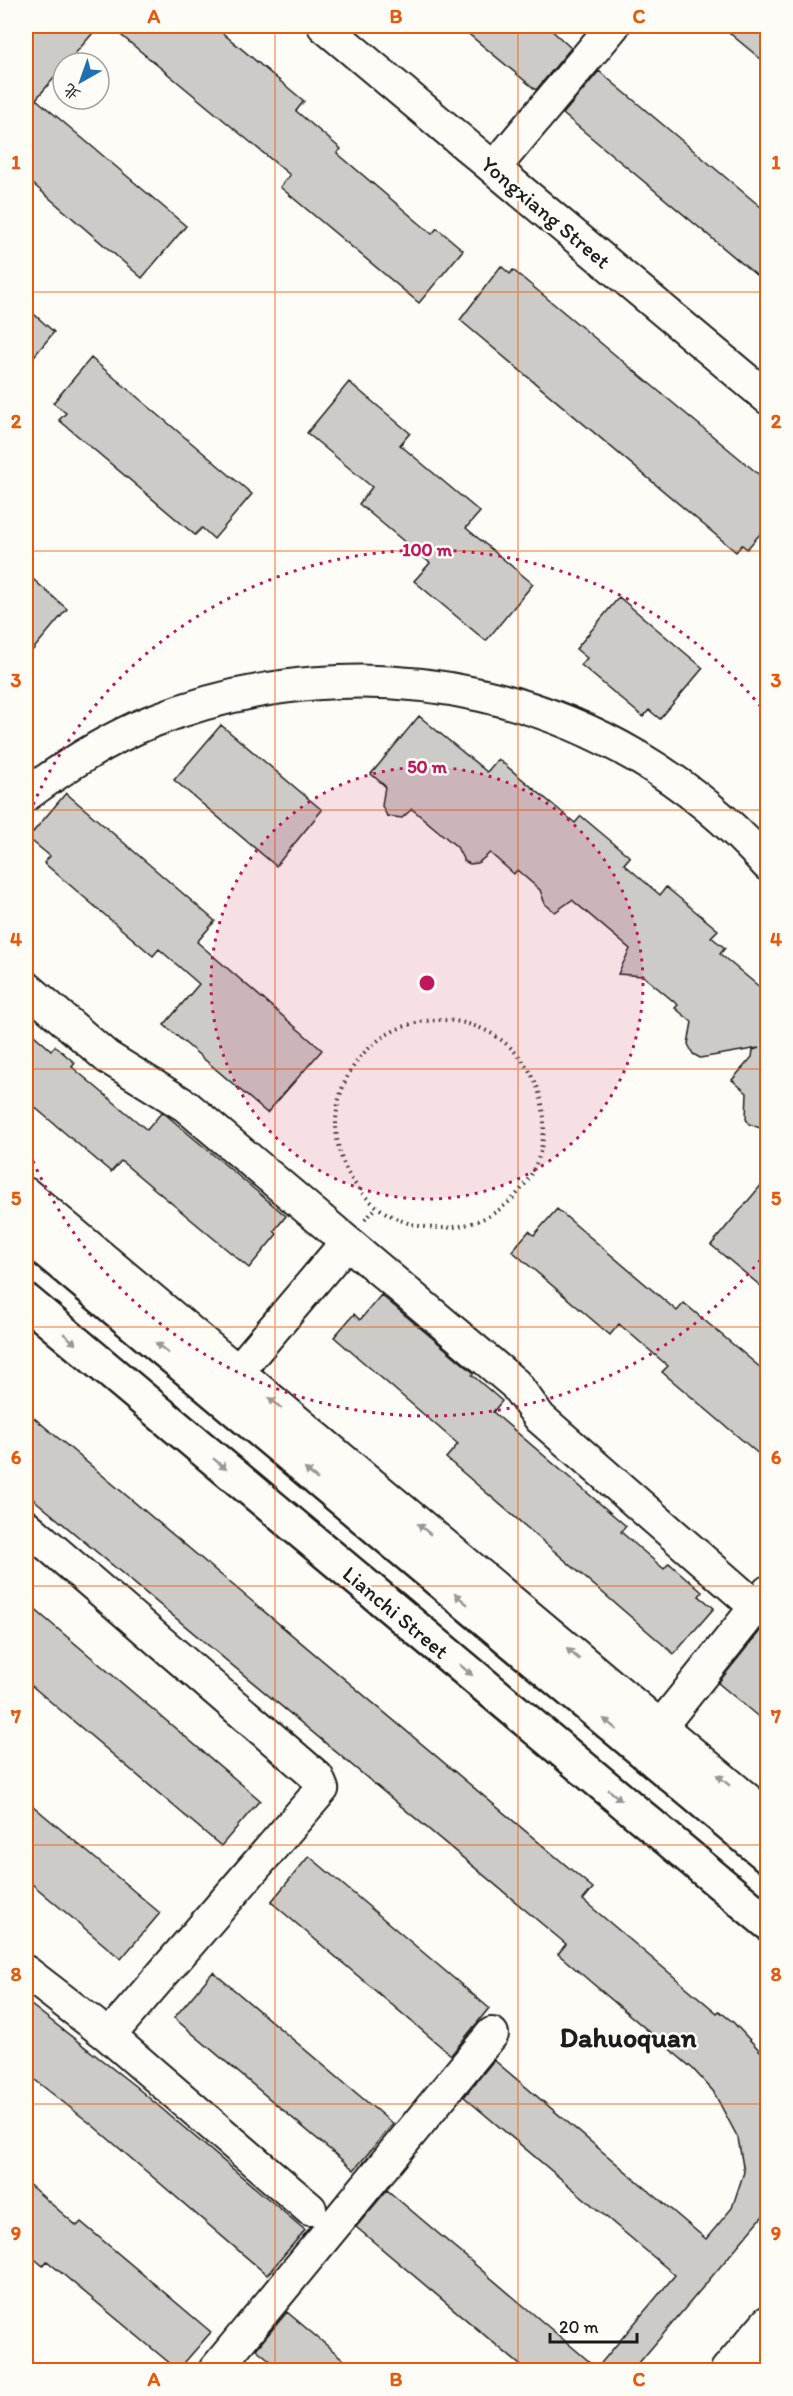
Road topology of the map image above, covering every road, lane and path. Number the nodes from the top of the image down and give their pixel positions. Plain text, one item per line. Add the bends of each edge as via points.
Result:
1 (324, 26) edge
2 (613, 26) edge
3 (494, 168) junction
4 (768, 398) edge
5 (26, 795) edge
6 (768, 865) edge
7 (26, 987) edge
8 (462, 1022) joint
9 (26, 1194) edge
10 (26, 1234) edge
11 (347, 1242) junction
12 (26, 1301) edge
13 (237, 1372) junction
14 (26, 1526) edge
15 (762, 1599) edge
16 (660, 1727) junction
17 (768, 1817) edge
18 (768, 1856) edge
19 (768, 1923) edge
20 (26, 1972) edge
21 (492, 2034) dead end
22 (109, 2036) junction
23 (310, 2209) dead end
24 (768, 2322) edge
25 (215, 2370) edge
26 (727, 2370) edge

1 - 3 street, Yongxiang Street
2 - 3 street
3 - 4 street, Yongxiang Street
5 - 6 street via 103,744 196,705 294,684 395,681 494,697 589,731 677,782 716,813
7 - 11 street via 107,1057 186,1106
8 - 8 path via 483,1029 519,1055 531,1073 545,1115 540,1158 530,1178 501,1210 482,1221 462,1227 419,1227 376,1207 351,1178 337,1138 340,1095 361,1056 396,1029 418,1022
9 - 13 street
18 -> 10 main road
11 - 13 street
11 - 15 street via 515,1384 540,1418
12 -> 19 main road, Lianchi Street
16 -> 13 street
14 - 22 street via 317,1777 322,1789
15 - 16 street
17 -> 16 street
20 - 22 street
21 - 25 street
22 - 23 street
24 - 26 street

